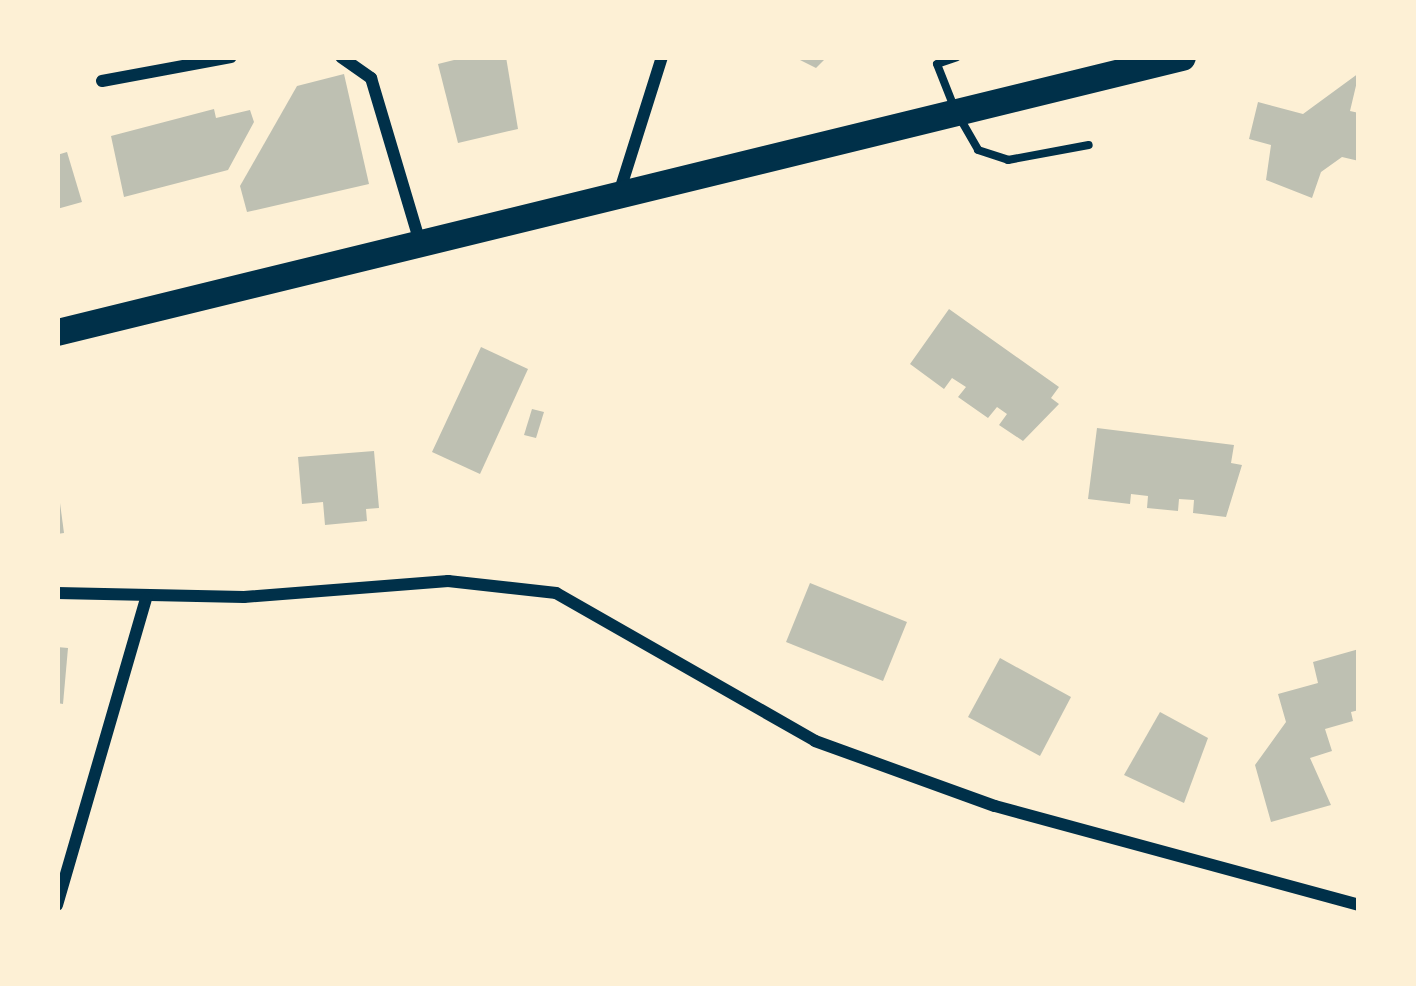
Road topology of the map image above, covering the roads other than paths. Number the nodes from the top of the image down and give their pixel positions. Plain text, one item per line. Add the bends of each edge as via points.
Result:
1 (231, 57) edge
2 (341, 57) edge
3 (662, 57) edge
4 (957, 57) edge
5 (1182, 57) edge
6 (1133, 62) edge
7 (101, 81) dead end
8 (956, 111) junction
9 (1089, 145) dead end
10 (620, 191) junction
11 (419, 239) junction
12 (57, 332) edge
13 (57, 593) edge
14 (146, 598) junction
15 (57, 905) edge
16 (1359, 905) edge

1 - 7 street
2 - 11 street via 371,78
3 - 10 street
4 - 8 lane via 937,64
5 - 6 main road
6 - 8 main road
8 - 9 lane via 978,150 1008,160
8 - 10 main road
10 - 11 main road
11 - 12 main road
13 - 14 street
14 - 15 street
14 - 16 street via 448,581 556,593 814,741 1040,819

